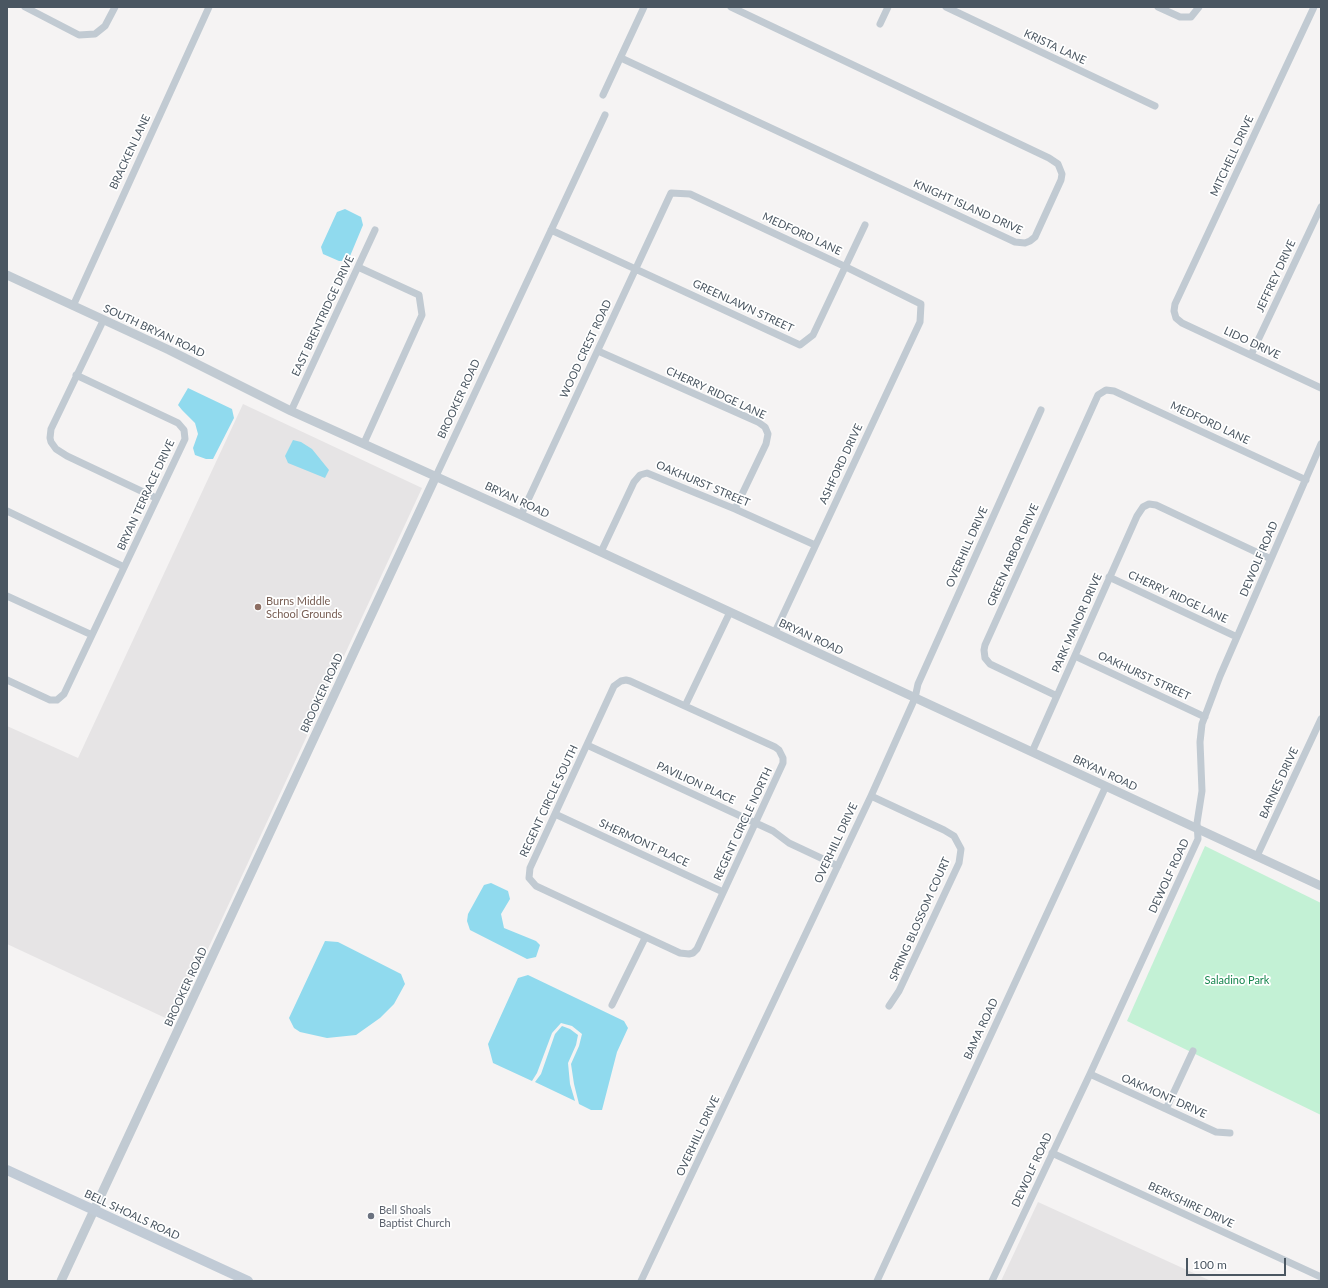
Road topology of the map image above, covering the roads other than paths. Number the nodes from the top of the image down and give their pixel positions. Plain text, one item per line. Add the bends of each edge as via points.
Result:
1 (26, 7) edge
2 (115, 7) edge
3 (209, 7) edge
4 (644, 7) edge
5 (731, 7) edge
6 (888, 7) edge
7 (946, 7) edge
8 (1158, 7) edge
9 (1199, 7) edge
10 (1314, 7) edge
11 (880, 24) dead end
12 (621, 58) junction
13 (603, 95) dead end
14 (1155, 106) dead end
15 (605, 115) dead end
16 (671, 193) joint
17 (1321, 207) edge
18 (865, 226) dead end
19 (375, 230) dead end
20 (551, 230) junction
21 (846, 266) junction
22 (358, 267) junction
23 (636, 269) junction
24 (7, 275) edge
25 (921, 304) joint
26 (73, 306) junction
27 (1175, 316) joint
28 (103, 321) junction
29 (598, 351) junction
30 (1251, 355) junction
31 (76, 375) junction
32 (1321, 388) edge
33 (1103, 390) joint
34 (1041, 410) dead end
35 (291, 411) junction
36 (364, 443) junction
37 (1321, 444) edge
38 (436, 476) junction
39 (1306, 480) junction
40 (156, 498) junction
41 (735, 509) junction
42 (7, 511) edge
43 (521, 515) junction
44 (815, 545) junction
45 (601, 552) junction
46 (1271, 559) junction
47 (124, 567) junction
48 (1109, 577) junction
49 (7, 596) edge
50 (730, 612) junction
51 (774, 632) junction
52 (92, 636) junction
53 (1237, 637) junction
54 (1075, 656) junction
55 (7, 680) edge
56 (1057, 696) junction
57 (915, 698) junction
58 (685, 706) junction
59 (1205, 717) junction
60 (1321, 718) edge
61 (587, 745) junction
62 (1032, 752) junction
63 (1106, 786) junction
64 (871, 796) junction
65 (554, 814) junction
66 (755, 823) junction
67 (1197, 828) junction
68 (1257, 856) junction
69 (838, 866) junction
70 (1321, 886) edge
71 (723, 892) junction
72 (645, 938) junction
73 (612, 1005) dead end
74 (889, 1006) dead end
75 (1193, 1050) dead end
76 (1090, 1074) junction
77 (1166, 1109) junction
78 (1230, 1133) dead end
79 (1052, 1153) junction
80 (7, 1170) edge
81 (94, 1211) junction
82 (1321, 1277) edge
83 (61, 1281) edge
84 (248, 1281) edge
85 (641, 1281) edge
86 (877, 1281) edge
87 (992, 1281) edge

1 - 2 street via 79,35 96,34 105,26
3 - 26 street, BRACKEN LANE
4 - 12 street
5 - 12 street, KNIGHT ISLAND DRIVE via 1058,164 1062,174 1061,180 1035,237 1025,243 1015,242
6 - 11 street
7 - 14 street, KRISTA LANE
8 - 9 street via 1180,17 1191,17
10 - 27 street, MITCHELL DRIVE via 1175,304
12 - 13 street
15 - 20 street, BROOKER ROAD
16 - 21 street, MEDFORD LANE via 690,194
16 - 23 street, WOOD CREST ROAD
17 - 30 street, JEFFREY DRIVE
18 - 21 street, GREENLAWN STREET
19 - 22 street, EAST BRENTRIDGE DRIVE
20 - 23 street, GREENLAWN STREET
20 - 38 street, BROOKER ROAD
21 - 23 street, GREENLAWN STREET via 813,335 800,345
21 - 25 street, MEDFORD LANE
22 - 35 street, EAST BRENTRIDGE DRIVE
22 - 36 street via 419,294 422,315
23 - 29 street, WOOD CREST ROAD
24 - 26 street, SOUTH BRYAN ROAD
25 - 44 street, ASHFORD DRIVE via 920,322
26 - 28 street, SOUTH BRYAN ROAD
27 - 30 street, LIDO DRIVE via 1182,323
28 - 31 street
28 - 35 street, SOUTH BRYAN ROAD via 169,350
29 - 41 street, CHERRY RIDGE LANE via 765,427 768,434 766,444
29 - 43 street, WOOD CREST ROAD
30 - 32 street, LIDO DRIVE
31 - 40 street via 50,432 53,447
31 - 40 street, BRYAN TERRACE DRIVE via 182,426 185,439
33 - 39 street, MEDFORD LANE via 1114,391
33 - 56 street, GREEN ARBOR DRIVE via 1094,400 984,650 986,660 990,664
34 - 57 street, OVERHILL DRIVE via 918,684
35 - 36 street, BRYAN ROAD
36 - 38 street, BRYAN ROAD
37 - 39 street, DEWOLF ROAD
38 - 43 street, BRYAN ROAD
38 - 81 street, BROOKER ROAD
39 - 46 street, DEWOLF ROAD
40 - 47 street, BRYAN TERRACE DRIVE
41 - 44 street, OAKHURST STREET
41 - 45 street, OAKHURST STREET via 652,474 643,473 634,482
42 - 47 street
43 - 45 street, BRYAN ROAD
44 - 51 street, ASHFORD DRIVE
45 - 50 street, BRYAN ROAD
46 - 48 street, PARK MANOR DRIVE via 1152,504 1145,505 1138,513
46 - 53 street, DEWOLF ROAD
47 - 52 street, BRYAN TERRACE DRIVE
48 - 53 street, CHERRY RIDGE LANE
48 - 54 street, PARK MANOR DRIVE
49 - 52 street
50 - 51 street, BRYAN ROAD
50 - 58 street
51 - 57 street, BRYAN ROAD
52 - 55 street, BRYAN TERRACE DRIVE via 67,689 57,700 44,698
53 - 59 street, DEWOLF ROAD
54 - 56 street, PARK MANOR DRIVE
54 - 59 street, OAKHURST STREET
56 - 62 street, PARK MANOR DRIVE
57 - 62 street, BRYAN ROAD
57 - 64 street, OVERHILL DRIVE
58 - 61 street, REGENT CIRCLE SOUTH via 630,681 621,681 614,686
58 - 66 street, REGENT CIRCLE NORTH via 775,747 782,754 783,763
59 - 67 street, DEWOLF ROAD via 1200,736 1202,791
60 - 68 street, BARNES DRIVE
61 - 65 street, REGENT CIRCLE SOUTH
61 - 66 street, PAVILION PLACE
62 - 63 street, BRYAN ROAD
63 - 67 street, BRYAN ROAD
63 - 86 street, BAMA ROAD
64 - 69 street, OVERHILL DRIVE
64 - 74 street, SPRING BLOSSOM COURT via 949,833 962,848 959,863 899,991
65 - 71 street, SHERMONT PLACE
65 - 72 street, REGENT CIRCLE SOUTH via 530,868 529,878 532,883
66 - 69 street, PAVILION PLACE via 773,831 789,843
66 - 71 street, REGENT CIRCLE NORTH
67 - 68 street, BRYAN ROAD
67 - 76 street, DEWOLF ROAD via 1198,839
68 - 70 street, BRYAN ROAD
69 - 85 street, OVERHILL DRIVE
71 - 72 street, REGENT CIRCLE NORTH via 693,953 684,955
72 - 73 street
75 - 77 street
76 - 77 street, OAKMONT DRIVE
76 - 79 street, DEWOLF ROAD
77 - 78 street, OAKMONT DRIVE via 1216,1132
79 - 82 street, BERKSHIRE DRIVE
79 - 87 street, DEWOLF ROAD
80 - 81 main road, BELL SHOALS ROAD
81 - 83 street, BROOKER ROAD
81 - 84 main road, BELL SHOALS ROAD

